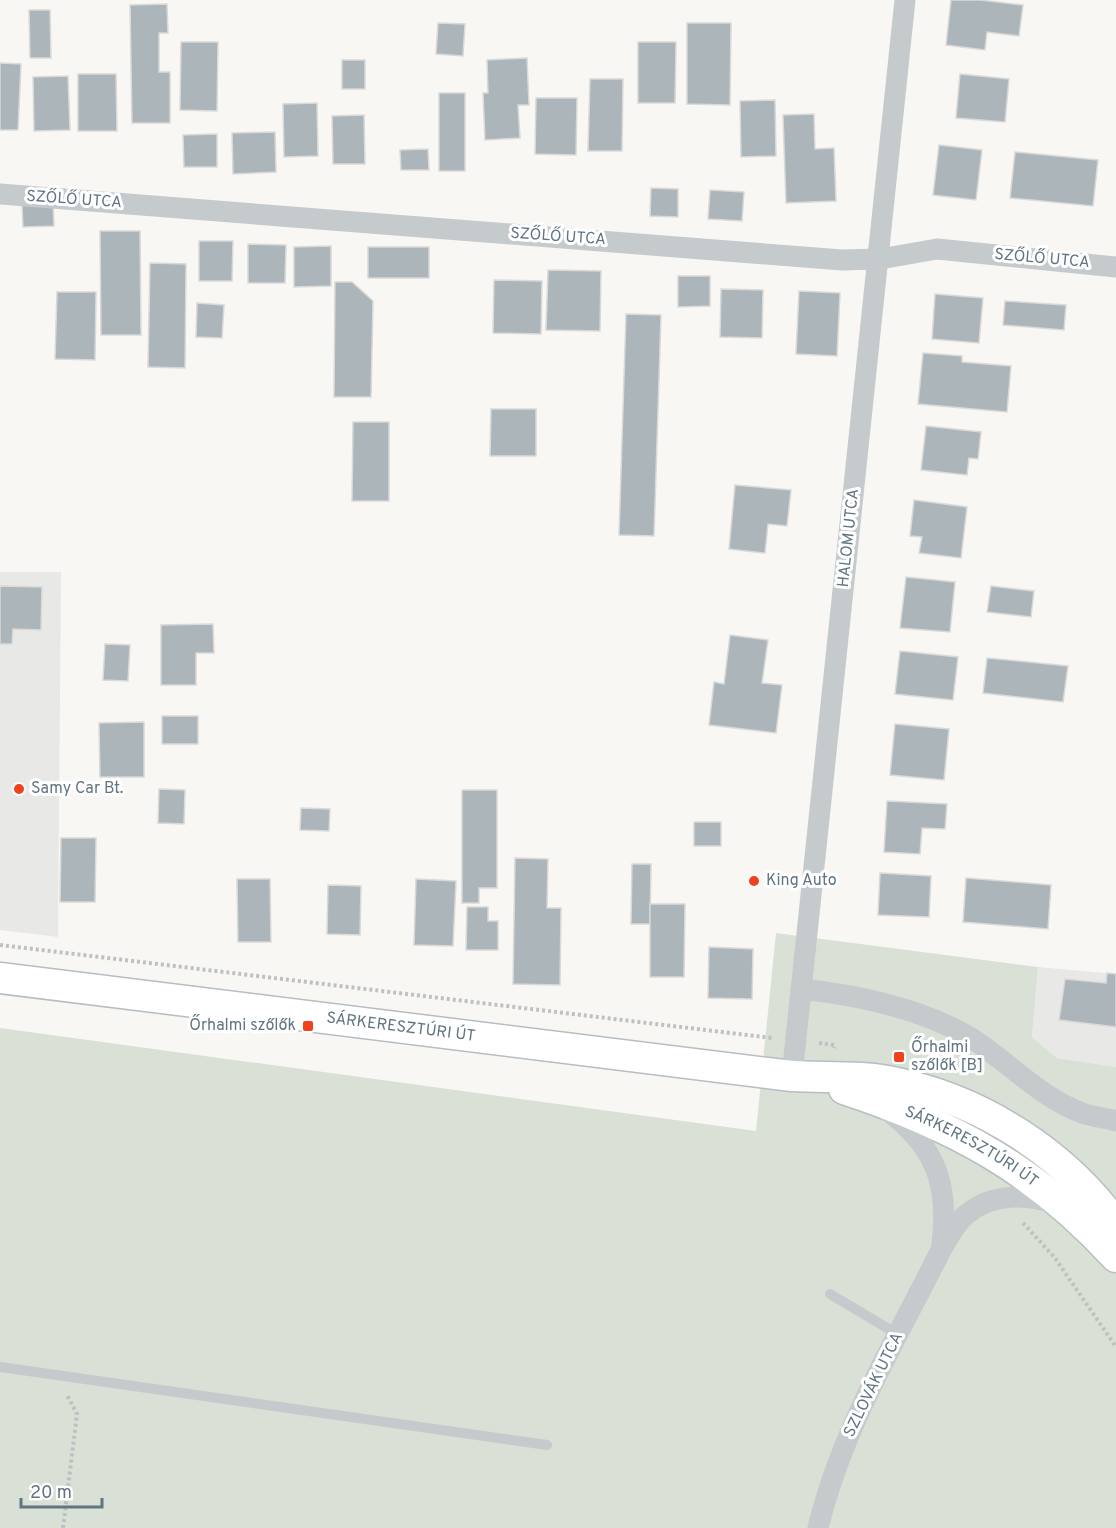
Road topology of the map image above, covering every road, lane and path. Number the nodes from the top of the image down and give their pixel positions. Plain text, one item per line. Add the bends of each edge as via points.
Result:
1 (905, 0) edge
2 (0, 194) edge
3 (880, 259) junction
4 (1116, 267) edge
5 (0, 945) edge
6 (0, 978) edge
7 (801, 989) junction
8 (796, 1040) junction
9 (830, 1075) junction
10 (796, 1076) junction
11 (869, 1097) junction
12 (1116, 1121) edge
13 (1068, 1208) junction
14 (1116, 1225) edge
15 (942, 1248) junction
16 (1116, 1257) edge
17 (830, 1294) dead end
18 (899, 1335) junction
19 (0, 1367) edge
20 (58, 1376) junction
21 (547, 1445) dead end
22 (63, 1528) edge
23 (818, 1528) edge

1 - 3 street, HALOM UTCA
2 - 3 street, SZŐLŐ UTCA via 842,260
3 - 4 street, SZŐLŐ UTCA via 937,249
3 - 7 street, HALOM UTCA
5 - 8 path
6 - 10 main road, SÁRKERESZTÚRI ÚT
7 - 8 street, HALOM UTCA
7 - 12 street via 843,994 945,1025 971,1038 1066,1105
8 - 9 path via 835,1045
8 - 10 street, HALOM UTCA
9 - 10 main road, SÁRKERESZTÚRI ÚT
9 - 14 main road, SÁRKERESZTÚRI ÚT via 896,1082 957,1100 990,1116 1050,1157
10 - 11 main road, SÁRKERESZTÚRI ÚT
11 - 13 main road, SÁRKERESZTÚRI ÚT via 982,1146
11 - 15 street, SZLOVÁK UTCA via 898,1119 930,1154 944,1193
13 - 15 street, SZLOVÁK UTCA via 1016,1196 987,1202 966,1214
13 - 16 main road, SÁRKERESZTÚRI ÚT
15 - 18 street, SZLOVÁK UTCA
17 - 18 lane
18 - 23 street, SZLOVÁK UTCA via 852,1426 832,1476
19 - 20 lane
20 - 21 lane
20 - 22 path via 77,1414

